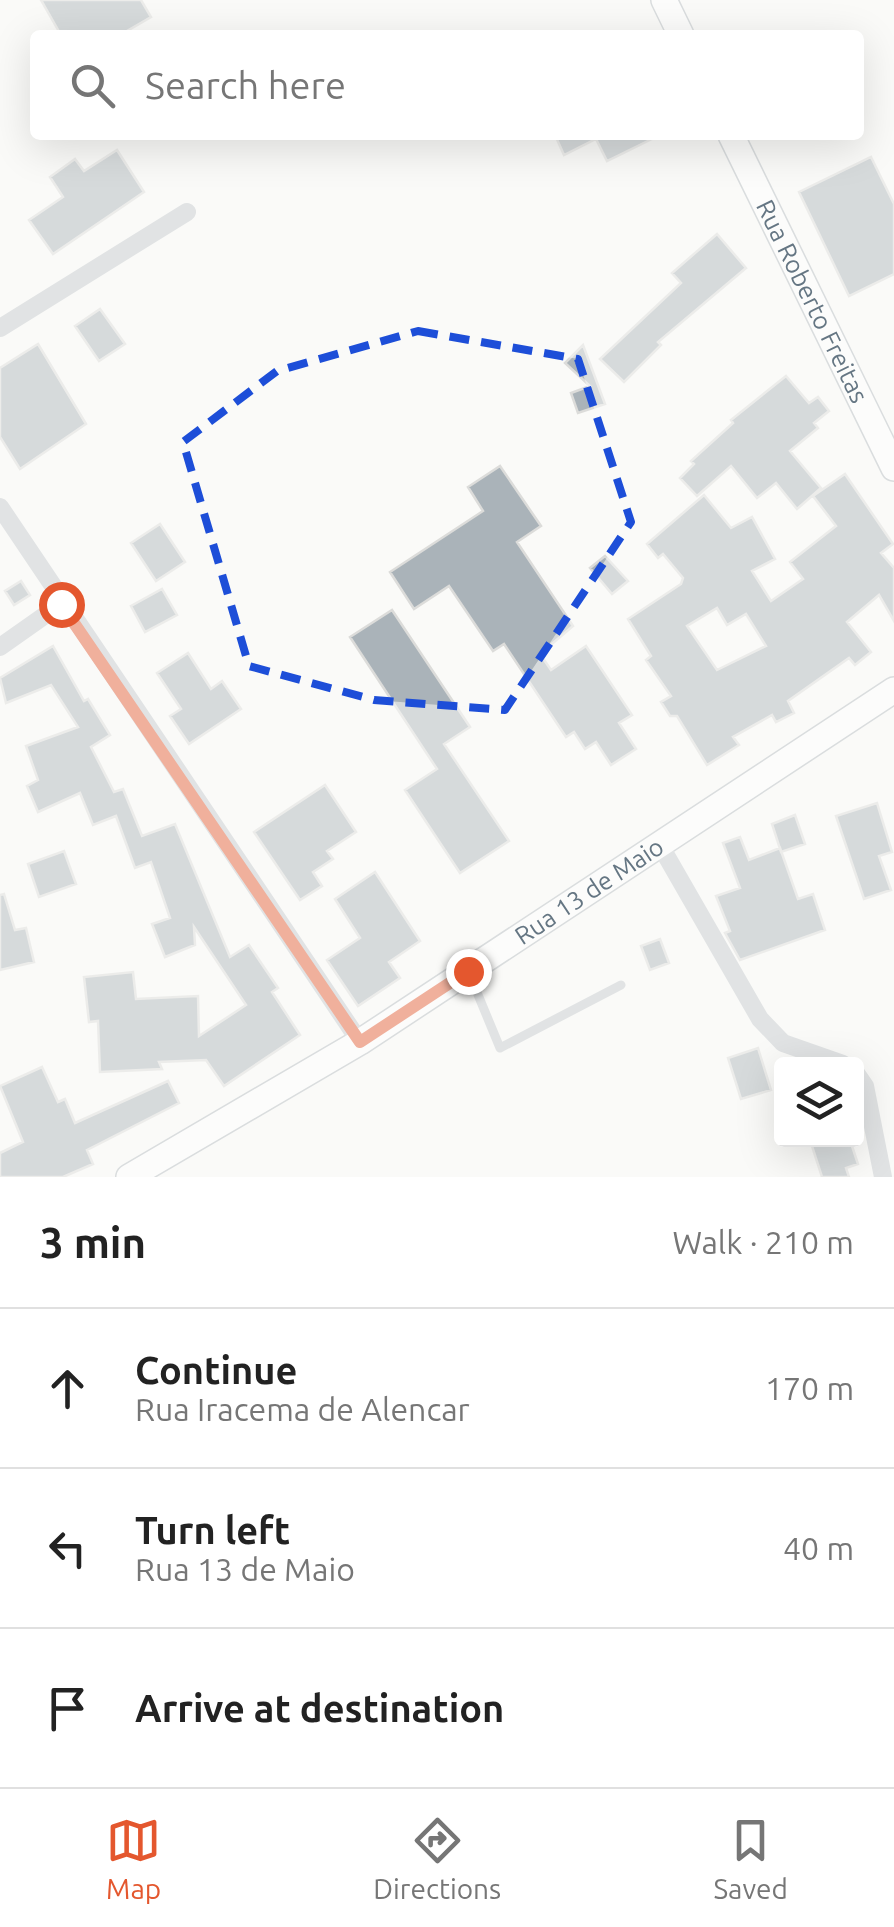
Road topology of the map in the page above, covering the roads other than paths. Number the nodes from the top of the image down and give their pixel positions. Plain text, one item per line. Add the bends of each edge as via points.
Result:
1 (668, 3) edge
2 (680, 30) edge
3 (732, 140) edge
4 (188, 212) dead end
5 (0, 328) edge
6 (894, 468) edge
7 (0, 507) edge
8 (61, 604) junction
9 (0, 646) edge
10 (894, 690) edge
11 (660, 844) junction
12 (468, 971) junction
13 (621, 985) dead end
14 (360, 1042) junction
15 (823, 1057) edge
16 (864, 1085) edge
17 (130, 1177) edge
18 (883, 1177) edge

1 - 2 main road
3 - 6 main road, Rua Roberto Freitas
4 - 5 street
7 - 8 street
8 - 9 street
8 - 14 street
10 - 11 main road, Rua 13 de Maio
11 - 12 main road, Rua 13 de Maio
11 - 15 street via 760,1019 783,1043
12 - 13 lane via 500,1048
12 - 14 main road, Rua 13 de Maio
14 - 17 main road, Rua 13 de Maio
16 - 18 street

